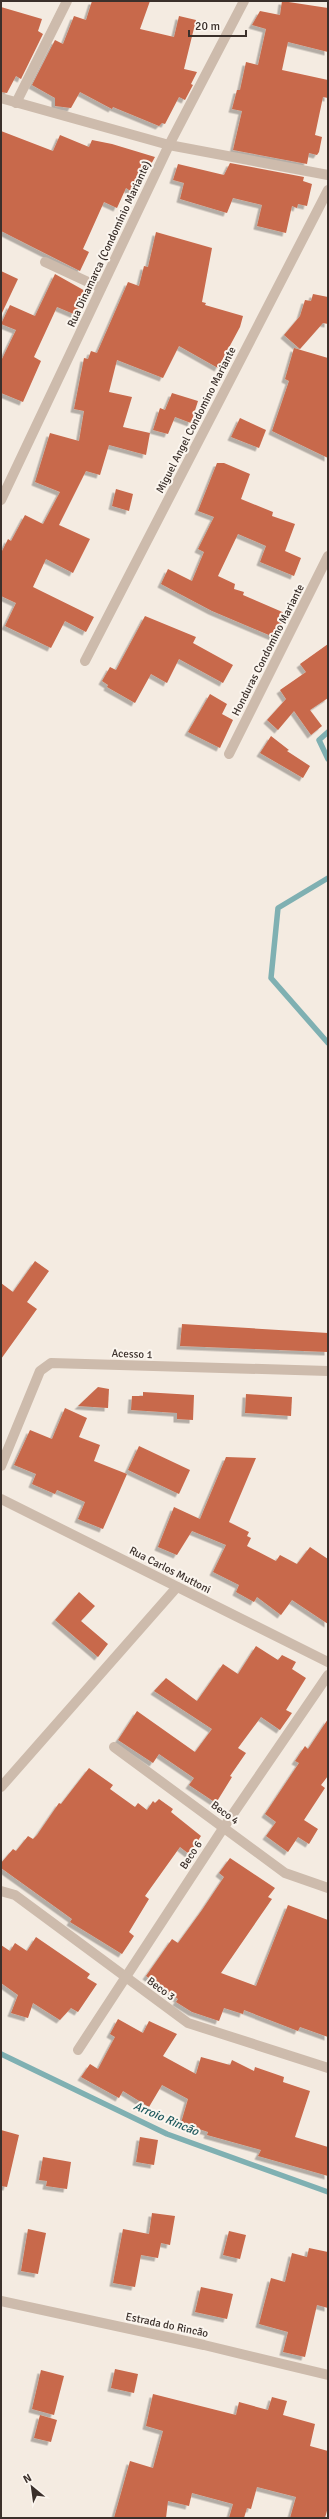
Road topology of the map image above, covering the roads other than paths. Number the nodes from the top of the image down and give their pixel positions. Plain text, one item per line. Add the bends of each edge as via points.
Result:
1 (67, 1) edge
2 (244, 1) edge
3 (1, 98) edge
4 (16, 102) junction
5 (169, 145) junction
6 (328, 175) edge
7 (328, 190) edge
8 (45, 262) dead end
9 (101, 288) junction
10 (1, 500) edge
11 (328, 556) edge
12 (85, 661) dead end
13 (229, 754) dead end
14 (328, 1371) edge
15 (1, 1466) edge
16 (1, 1499) edge
17 (177, 1587) junction
18 (328, 1662) edge
19 (328, 1675) edge
20 (114, 1747) dead end
21 (1, 1787) edge
22 (224, 1827) junction
23 (328, 1888) edge
24 (1, 1891) edge
25 (126, 1978) junction
26 (78, 2050) dead end
27 (328, 2068) edge
28 (1, 2301) edge
29 (328, 2375) edge

1 - 4 street
2 - 5 street, Rua Dinamarca (Condomínio Mariante)
3 - 4 street
4 - 5 street
5 - 6 street
5 - 9 street, Rua Dinamarca (Condomínio Mariante)
7 - 12 street, Miguel Angel Condomino Mariante
8 - 9 street
9 - 10 street, Rua Dinamarca (Condomínio Mariante)
11 - 13 street, Honduras Condomino Mariante
14 - 15 street, Acesso 1 via 51,1363 40,1371
16 - 17 street, Rua Carlos Muttoni
17 - 18 street, Rua Carlos Muttoni
17 - 21 street
19 - 22 street, Beco 6
20 - 22 street, Beco 4
22 - 23 street, Beco 4 via 284,1873
22 - 25 street, Beco 6
24 - 25 street, Beco 3 via 15,1895
25 - 26 street, Beco 6
25 - 27 street, Beco 3 via 188,2023
28 - 29 street, Estrada do Rincão

